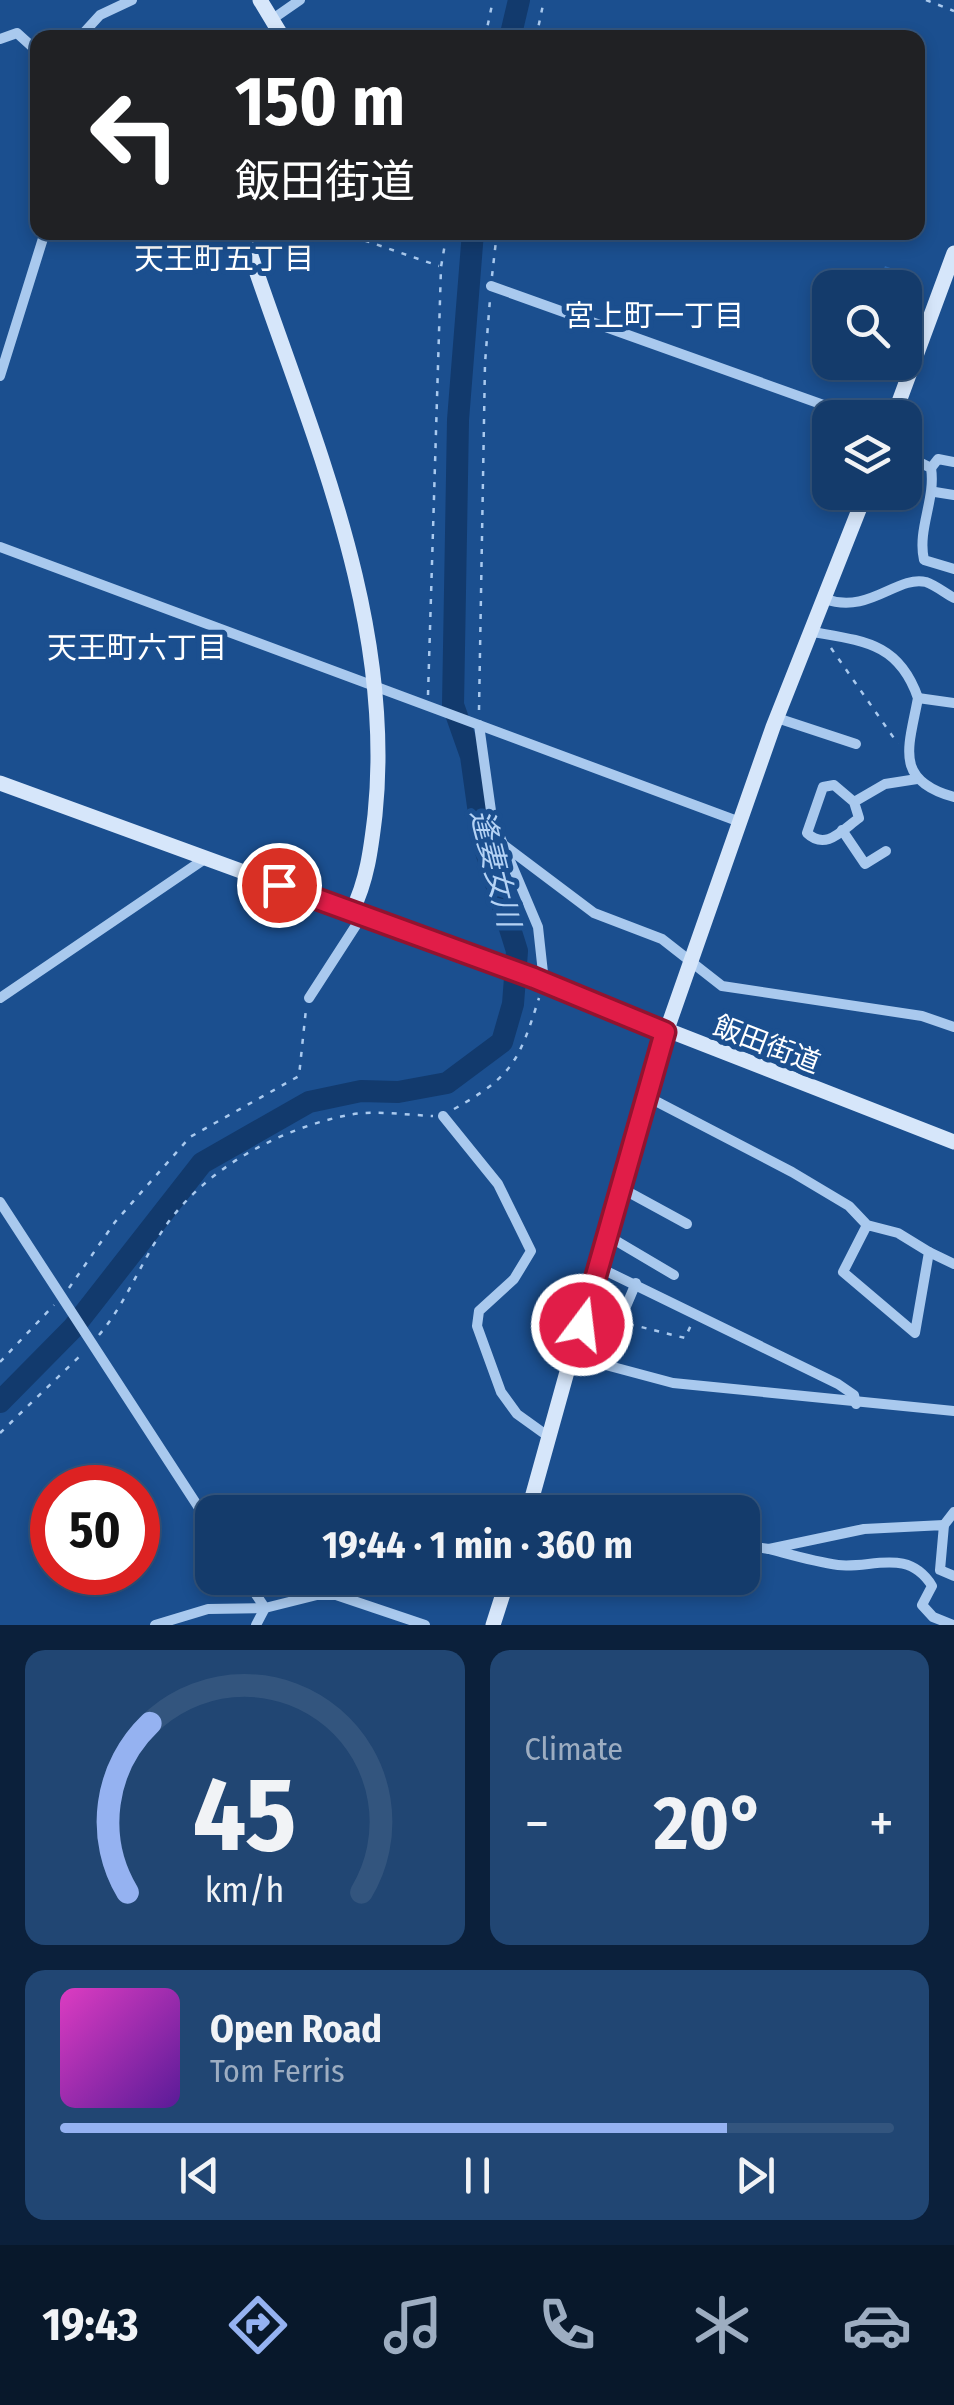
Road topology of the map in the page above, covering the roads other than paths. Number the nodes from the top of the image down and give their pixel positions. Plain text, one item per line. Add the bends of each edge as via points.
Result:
1 (132, 0) edge
2 (260, 0) edge
3 (300, 0) edge
4 (274, 18) junction
5 (86, 30) edge
6 (279, 30) edge
7 (0, 39) edge
8 (30, 45) edge
9 (42, 240) edge
10 (246, 240) edge
11 (954, 253) edge
12 (491, 286) road end
13 (0, 376) edge
14 (900, 400) edge
15 (812, 401) edge
16 (954, 462) edge
17 (922, 464) edge
18 (930, 468) junction
19 (935, 492) junction
20 (954, 495) edge
21 (859, 510) edge
22 (0, 546) edge
23 (954, 568) edge
24 (954, 598) edge
25 (826, 599) junction
26 (813, 632) junction
27 (372, 682) junction
28 (918, 698) junction
29 (954, 703) edge
30 (778, 718) junction
31 (477, 724) junction
32 (856, 744) dead end
33 (917, 778) junction
34 (0, 782) edge
35 (954, 797) edge
36 (854, 802) junction
37 (740, 822) junction
38 (842, 830) junction
39 (505, 846) junction
40 (886, 851) dead end
41 (206, 858) junction
42 (357, 914) junction
43 (692, 958) junction
44 (539, 980) junction
45 (0, 998) edge
46 (308, 998) road end
47 (954, 1027) edge
48 (665, 1032) junction
49 (644, 1095) junction
50 (443, 1116) road end
51 (954, 1142) edge
52 (621, 1188) junction
53 (0, 1202) edge
54 (687, 1224) dead end
55 (867, 1225) junction
56 (608, 1236) junction
57 (930, 1252) junction
58 (954, 1264) edge
59 (598, 1267) junction
60 (674, 1275) dead end
61 (636, 1283) junction
62 (625, 1321) road end
63 (572, 1356) junction
64 (856, 1404) junction
65 (954, 1411) edge
66 (549, 1437) junction
67 (533, 1495) edge
68 (195, 1502) edge
69 (954, 1512) edge
70 (944, 1525) junction
71 (760, 1548) edge
72 (769, 1549) junction
73 (954, 1576) edge
74 (256, 1595) edge
75 (503, 1595) edge
76 (265, 1608) junction
77 (155, 1625) edge
78 (256, 1625) edge
79 (425, 1625) edge
80 (493, 1625) edge
81 (953, 1625) edge

1 - 5 street via 100,15
2 - 4 main road
3 - 4 street
4 - 6 main road
7 - 8 street via 17,33
9 - 13 street
10 - 27 main road via 340,513
11 - 14 main road
12 - 15 street
16 - 18 street via 938,459
17 - 18 street
18 - 19 street
19 - 20 street
19 - 23 street via 922,556
21 - 25 main road
22 - 27 street
24 - 25 street via 916,582 856,604
25 - 26 main road
26 - 28 street via 886,649
26 - 30 main road
27 - 31 street
27 - 42 main road via 380,766
28 - 29 street
28 - 33 street via 907,758
30 - 32 street
30 - 37 main road
31 - 37 street
31 - 39 street via 485,789
33 - 35 street
33 - 36 street via 885,784
34 - 41 main road, 飯田街道
36 - 38 street via 860,816
36 - 38 street via 834,786 823,787 806,827 824,842
37 - 43 main road
38 - 40 street via 866,864
39 - 43 street via 604,919 662,939
39 - 44 street via 538,927
41 - 42 main road, 飯田街道
41 - 45 street
42 - 44 main road, 飯田街道
42 - 46 street
43 - 47 street via 722,986 922,1016
43 - 48 main road
44 - 48 main road, 飯田街道
48 - 49 main road
48 - 51 main road, 飯田街道
49 - 52 main road
49 - 55 street via 849,1206
50 - 66 street via 498,1184 531,1251 514,1279 479,1312 477,1326 502,1392 517,1414
52 - 54 street
52 - 56 main road
53 - 68 street
55 - 57 street
55 - 57 street via 843,1272 915,1333
56 - 59 main road
56 - 60 street
57 - 58 street
59 - 61 street
59 - 63 main road
61 - 62 street
61 - 64 street via 838,1384
63 - 64 street via 673,1383
63 - 66 main road
64 - 65 street
66 - 67 main road
69 - 70 street
70 - 72 street via 874,1527
70 - 73 street via 940,1570
71 - 72 street
72 - 81 street via 844,1566 882,1560 910,1567 932,1586 922,1605 926,1613
74 - 76 street
75 - 80 main road
76 - 77 street via 208,1609
76 - 78 street
76 - 79 street via 342,1595

